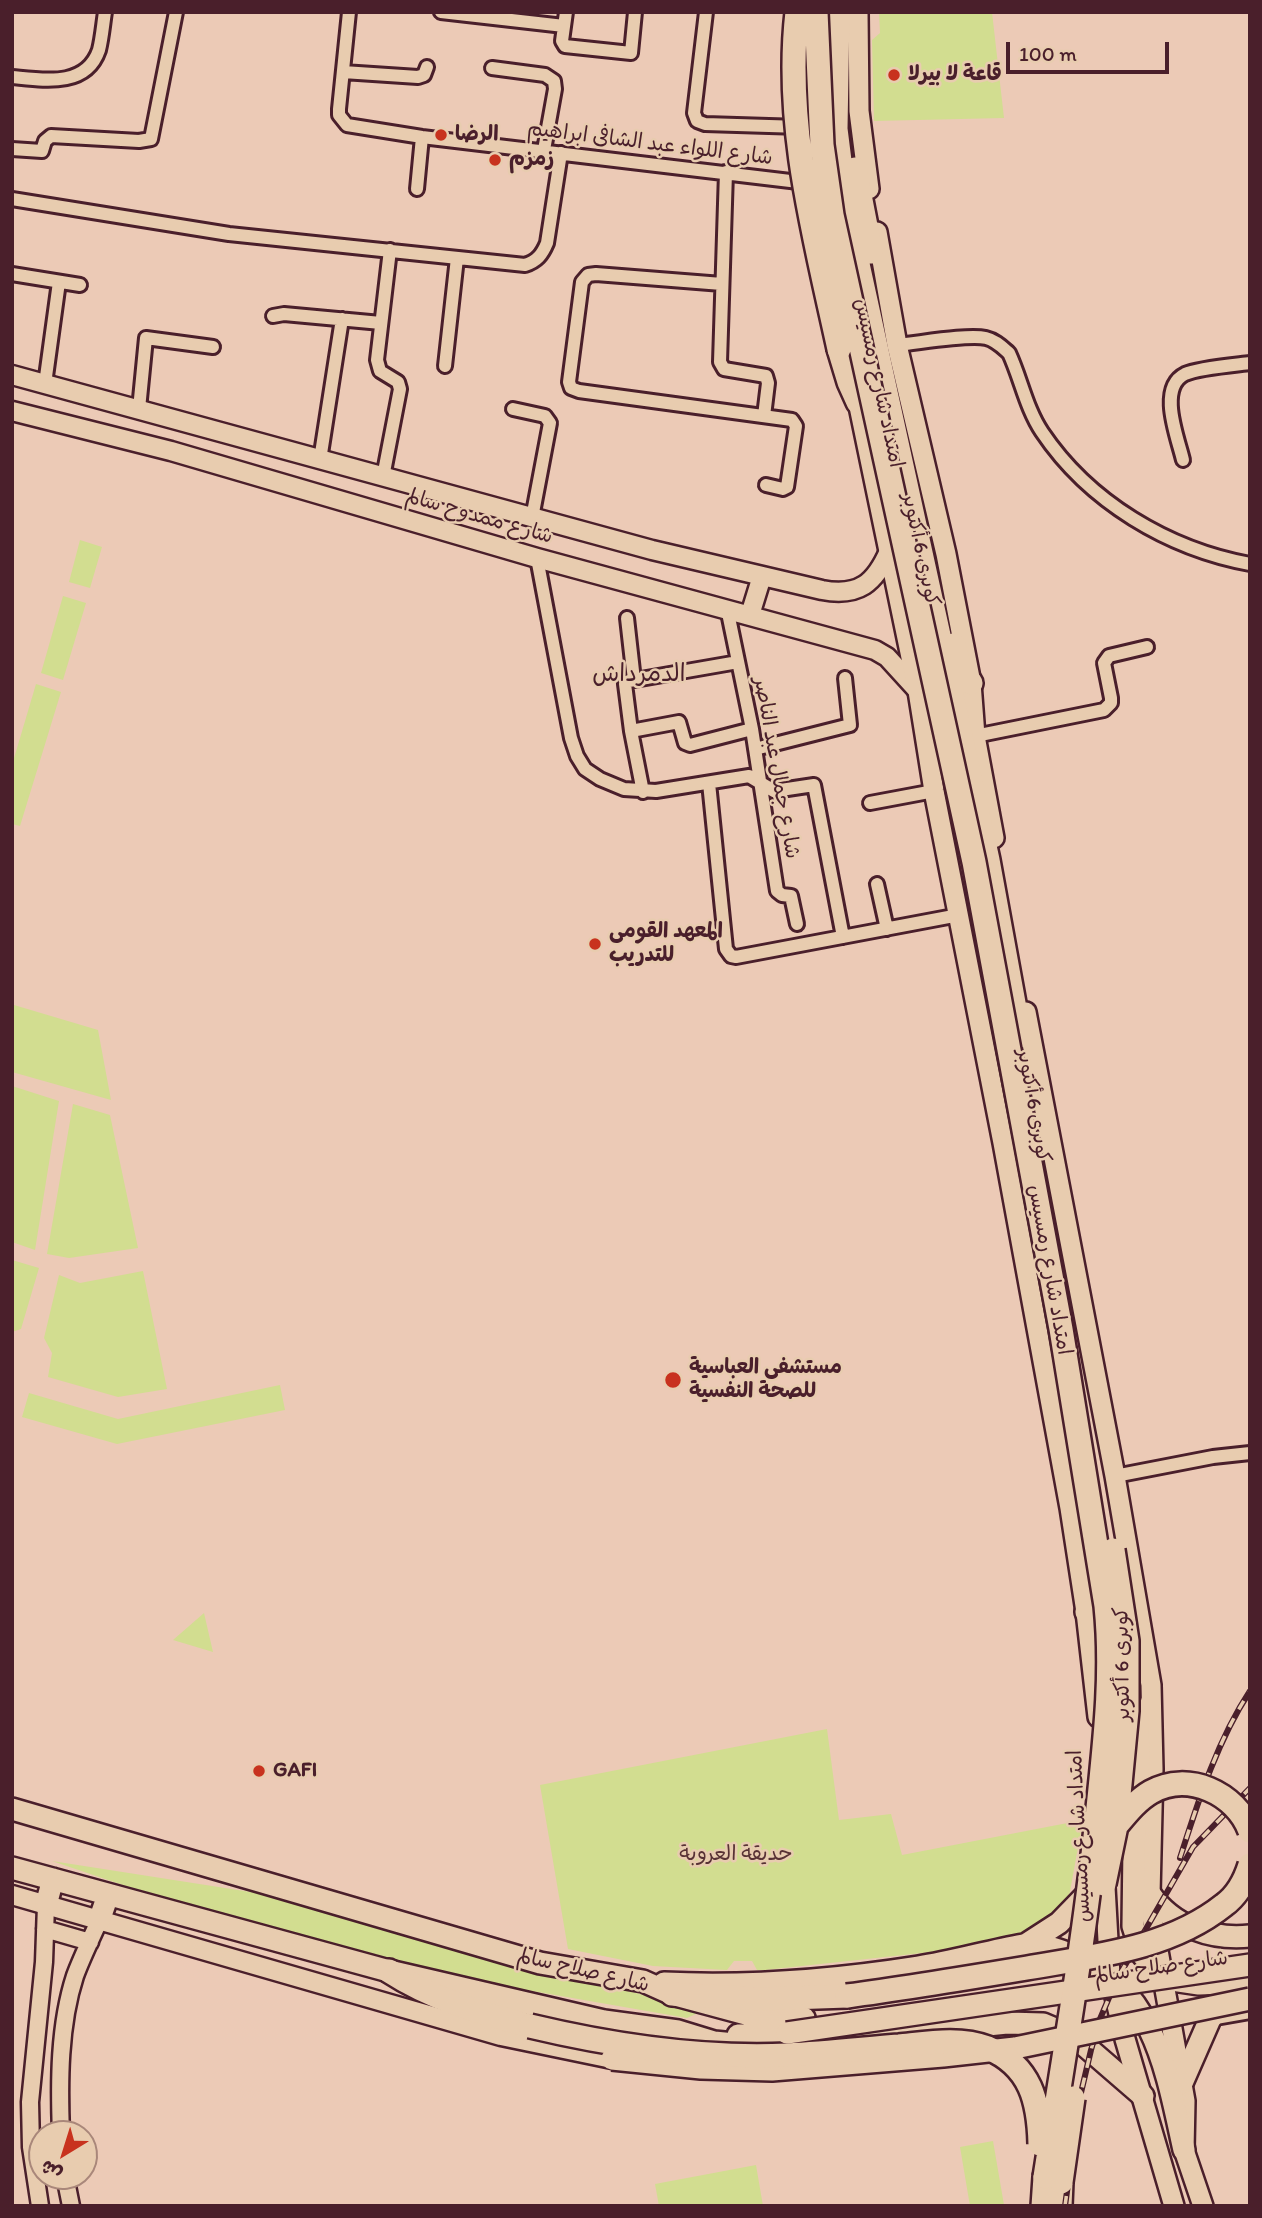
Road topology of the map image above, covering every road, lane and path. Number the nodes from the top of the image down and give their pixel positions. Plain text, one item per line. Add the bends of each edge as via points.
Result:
1 (106, 12) edge
2 (176, 12) edge
3 (349, 12) edge
4 (441, 12) edge
5 (566, 12) edge
6 (635, 12) edge
7 (706, 12) edge
8 (799, 12) edge
9 (816, 12) edge
10 (838, 12) edge
11 (858, 12) edge
12 (564, 26) junction
13 (427, 67) dead end
14 (492, 68) dead end
15 (343, 72) junction
16 (12, 77) edge
17 (808, 127) junction
18 (836, 129) junction
19 (422, 137) junction
20 (12, 149) edge
21 (544, 150) junction
22 (561, 153) junction
23 (726, 172) junction
24 (815, 184) junction
25 (417, 189) dead end
26 (12, 199) edge
27 (390, 250) junction
28 (457, 258) junction
29 (12, 274) edge
30 (59, 282) junction
31 (722, 284) junction
32 (80, 285) dead end
33 (273, 316) dead end
34 (342, 319) junction
35 (382, 323) junction
36 (897, 345) junction
37 (212, 347) dead end
38 (1250, 363) edge
39 (444, 366) dead end
40 (13, 378) edge
41 (45, 384) junction
42 (858, 402) junction
43 (513, 409) dead end
44 (139, 410) junction
45 (12, 411) edge
46 (764, 416) junction
47 (177, 419) junction
48 (170, 451) junction
49 (320, 460) junction
50 (1183, 460) dead end
51 (383, 477) junction
52 (766, 485) dead end
53 (532, 518) junction
54 (890, 551) junction
55 (537, 558) junction
56 (1250, 564) edge
57 (762, 576) junction
58 (727, 608) junction
59 (750, 614) junction
60 (627, 618) dead end
61 (1147, 647) dead end
62 (738, 662) junction
63 (845, 678) dead end
64 (634, 680) junction
65 (971, 683) junction
66 (918, 691) junction
67 (752, 729) junction
68 (631, 731) junction
69 (975, 736) junction
70 (755, 749) junction
71 (760, 781) junction
72 (709, 783) junction
73 (934, 791) junction
74 (643, 792) junction
75 (870, 803) dead end
76 (877, 884) dead end
77 (958, 915) junction
78 (797, 924) dead end
79 (887, 929) junction
80 (843, 937) junction
81 (1003, 1143) junction
82 (1052, 1146) junction
83 (1100, 1402) junction
84 (1051, 1408) junction
85 (1250, 1453) edge
86 (1115, 1476) junction
87 (1086, 1612) junction
88 (12, 1809) edge
89 (1116, 1826) junction
90 (1250, 1831) edge
91 (1250, 1865) edge
92 (12, 1868) edge
93 (1104, 1874) junction
94 (52, 1880) junction
95 (1150, 1894) junction
96 (12, 1895) edge
97 (108, 1895) junction
98 (46, 1905) junction
99 (99, 1921) junction
100 (45, 1929) junction
101 (1240, 1937) edge
102 (90, 1942) junction
103 (1016, 1947) junction
104 (1250, 1955) edge
105 (389, 1971) junction
106 (1110, 1976) junction
107 (1162, 1976) junction
108 (643, 1982) junction
109 (1249, 1982) edge
110 (347, 1993) junction
111 (672, 1994) junction
112 (1250, 2012) edge
113 (485, 2014) junction
114 (1210, 2019) junction
115 (1007, 2023) junction
116 (698, 2039) junction
117 (612, 2059) joint
118 (1182, 2083) junction
119 (1143, 2096) junction
120 (61, 2120) edge
121 (1184, 2150) junction
122 (1045, 2177) junction
123 (40, 2206) edge
124 (1043, 2206) edge
125 (1059, 2206) edge
126 (1174, 2206) edge
127 (1203, 2206) edge

1 - 16 street via 94,61 75,78
2 - 20 street via 151,139 51,136 42,151
3 - 15 street, شارع اللواء عبد الشافى ابراهيم
4 - 12 street
5 - 12 street
6 - 12 street via 631,53 565,46
7 - 17 street via 694,113 697,121
8 - 17 main road, امتداد شارع رمسيس
8 - 42 highway, bridge via 793,83 801,167 839,349
9 - 122 highway, كوبرى 6 أكتوبر, bridge via 822,145 832,215 974,862 1059,1316 1110,1642 1109,1708 1094,1851
10 - 18 highway, كوبرى 6 أكتوبر
11 - 36 main road, امتداد شارع رمسيس via 863,148
13 - 15 street via 418,77
14 - 21 street via 545,75 554,81
15 - 19 street, شارع اللواء عبد الشافى ابراهيم via 342,122
17 - 24 main road, امتداد شارع رمسيس
18 - 65 highway via 853,160 894,375 957,661
18 - 89 highway, كوبرى 6 أكتوبر, bridge via 853,242 988,860 1122,1602 1127,1711
19 - 21 street, شارع اللواء عبد الشافى ابراهيم
19 - 25 street
21 - 22 street, شارع اللواء عبد الشافى ابراهيم
22 - 23 street, شارع اللواء عبد الشافى ابراهيم
22 - 28 street via 543,253 525,265
23 - 24 street, شارع اللواء عبد الشافى ابراهيم
23 - 31 street
24 - 42 main road, امتداد شارع رمسيس
26 - 27 street via 229,234
27 - 28 street
27 - 35 street
28 - 39 street
29 - 30 street
30 - 32 street
30 - 41 street
31 - 46 street via 721,366 766,376
31 - 46 street via 588,275 582,282 569,382 579,391
33 - 34 street
34 - 35 street
34 - 49 street
35 - 51 street via 378,367 398,382 400,389
36 - 56 street via 972,338 999,344 1015,365 1041,431 1086,484 1147,528 1214,556
36 - 65 main road, امتداد شارع رمسيس
37 - 44 street via 146,338
38 - 50 street via 1186,373 1176,384 1170,404
40 - 41 main road, شارع ممدوح سالم
41 - 44 main road, شارع ممدوح سالم
42 - 54 main road, امتداد شارع رمسيس
43 - 53 street via 545,416 550,423
44 - 47 main road, شارع ممدوح سالم
45 - 48 main road, شارع ممدوح سالم
46 - 52 street via 792,419 796,426 787,487
47 - 48 main road
47 - 49 main road, شارع ممدوح سالم
48 - 55 main road, شارع ممدوح سالم
49 - 51 main road, شارع ممدوح سالم
51 - 53 main road, شارع ممدوح سالم
53 - 57 main road, شارع ممدوح سالم
54 - 57 main road, شارع ممدوح سالم via 879,574 854,590 830,591
54 - 66 main road, امتداد شارع رمسيس
55 - 58 main road, شارع ممدوح سالم
55 - 74 street via 577,756 585,769 600,779
57 - 59 main road
58 - 59 main road, شارع ممدوح سالم
58 - 62 street, شارع جمال عبد الناصر
59 - 66 main road, شارع ممدوح سالم via 875,650
60 - 64 street
61 - 69 street via 1106,659 1111,703 1104,710
62 - 64 street
62 - 67 street, شارع جمال عبد الناصر
63 - 70 street via 850,725
64 - 68 street via 625,684
65 - 69 main road, امتداد شارع رمسيس
66 - 73 main road, امتداد شارع رمسيس
67 - 68 street via 691,745 685,743 678,722
67 - 70 street, شارع جمال عبد الناصر
68 - 74 street
69 - 82 main road, امتداد شارع رمسيس
70 - 71 street, شارع جمال عبد الناصر
71 - 72 street via 748,776
71 - 78 street, شارع جمال عبد الناصر via 777,891 792,896
71 - 80 street via 774,791 815,786
72 - 74 street
72 - 80 street via 728,953 736,957
73 - 75 street
73 - 77 main road, امتداد شارع رمسيس
76 - 79 street
77 - 79 street
77 - 81 main road, امتداد شارع رمسيس
79 - 80 street
81 - 82 main road via 1010,1152 1032,1158
81 - 84 main road, امتداد شارع رمسيس
82 - 83 main road, امتداد شارع رمسيس
83 - 84 main road via 1087,1384 1073,1378 1058,1388
83 - 86 main road, امتداد شارع رمسيس
84 - 87 main road, امتداد شارع رمسيس
85 - 86 street
86 - 95 main road, امتداد شارع رمسيس via 1151,1685
87 - 93 main road, امتداد شارع رمسيس via 1098,1700
87 - 107 highway via 1118,1670 1138,1721 1133,1926 1142,1954
88 - 108 highway, شارع صلاح سالم via 540,1962
89 - 90 highway, bridge via 1149,1793 1189,1784 1230,1802
89 - 125 highway, كوبرى 6 أكتوبر, bridge via 1104,1881
91 - 111 highway, bridge via 1240,1888 1225,1905 1158,1941 1058,1963 847,1996 761,1999
92 - 94 highway, شارع صلاح سالم
93 - 103 highway via 1059,1923
93 - 106 main road, امتداد شارع رمسيس
94 - 97 highway, شارع صلاح سالم
94 - 98 highway
95 - 101 highway via 1158,1906 1193,1928 1213,1936
95 - 107 main road, امتداد شارع رمسيس
96 - 98 main road
97 - 99 highway
97 - 105 highway, شارع صلاح سالم
98 - 99 main road
98 - 100 street
99 - 102 street
99 - 110 main road
100 - 102 street
100 - 123 street via 29,2110
101 - 109 highway via 1224,1947 1223,1959 1234,1977
102 - 120 street via 69,2002 61,2067
103 - 106 highway via 1060,1950
103 - 108 highway via 921,1967 832,1977
103 - 115 highway via 1018,1993
104 - 111 highway, شارع صلاح سالم via 804,2018 750,2015
105 - 113 highway
105 - 116 highway, شارع صلاح سالم via 604,2021 678,2031
106 - 119 main road, امتداد شارع رمسيس
106 - 121 highway via 1137,2005 1151,2031
107 - 109 highway via 1181,1983
107 - 118 main road, امتداد شارع رمسيس
108 - 111 highway, شارع صلاح سالم
109 - 114 highway via 1232,1993
109 - 116 highway, شارع صلاح سالم, bridge via 787,2034
109 - 117 highway, bridge via 1015,2048 755,2070
110 - 113 main road via 376,1993
110 - 117 main road via 501,2036
112 - 114 street
113 - 122 highway, bridge via 621,2044 732,2055 950,2042 981,2046 1009,2061 1030,2086 1038,2109
114 - 118 highway
115 - 116 highway via 784,2046
115 - 119 highway via 1043,2024 1066,2032
118 - 121 main road, امتداد شارع رمسيس
119 - 126 main road, امتداد شارع رمسيس
121 - 127 main road, امتداد شارع رمسيس
122 - 124 highway, كوبرى 6 أكتوبر

